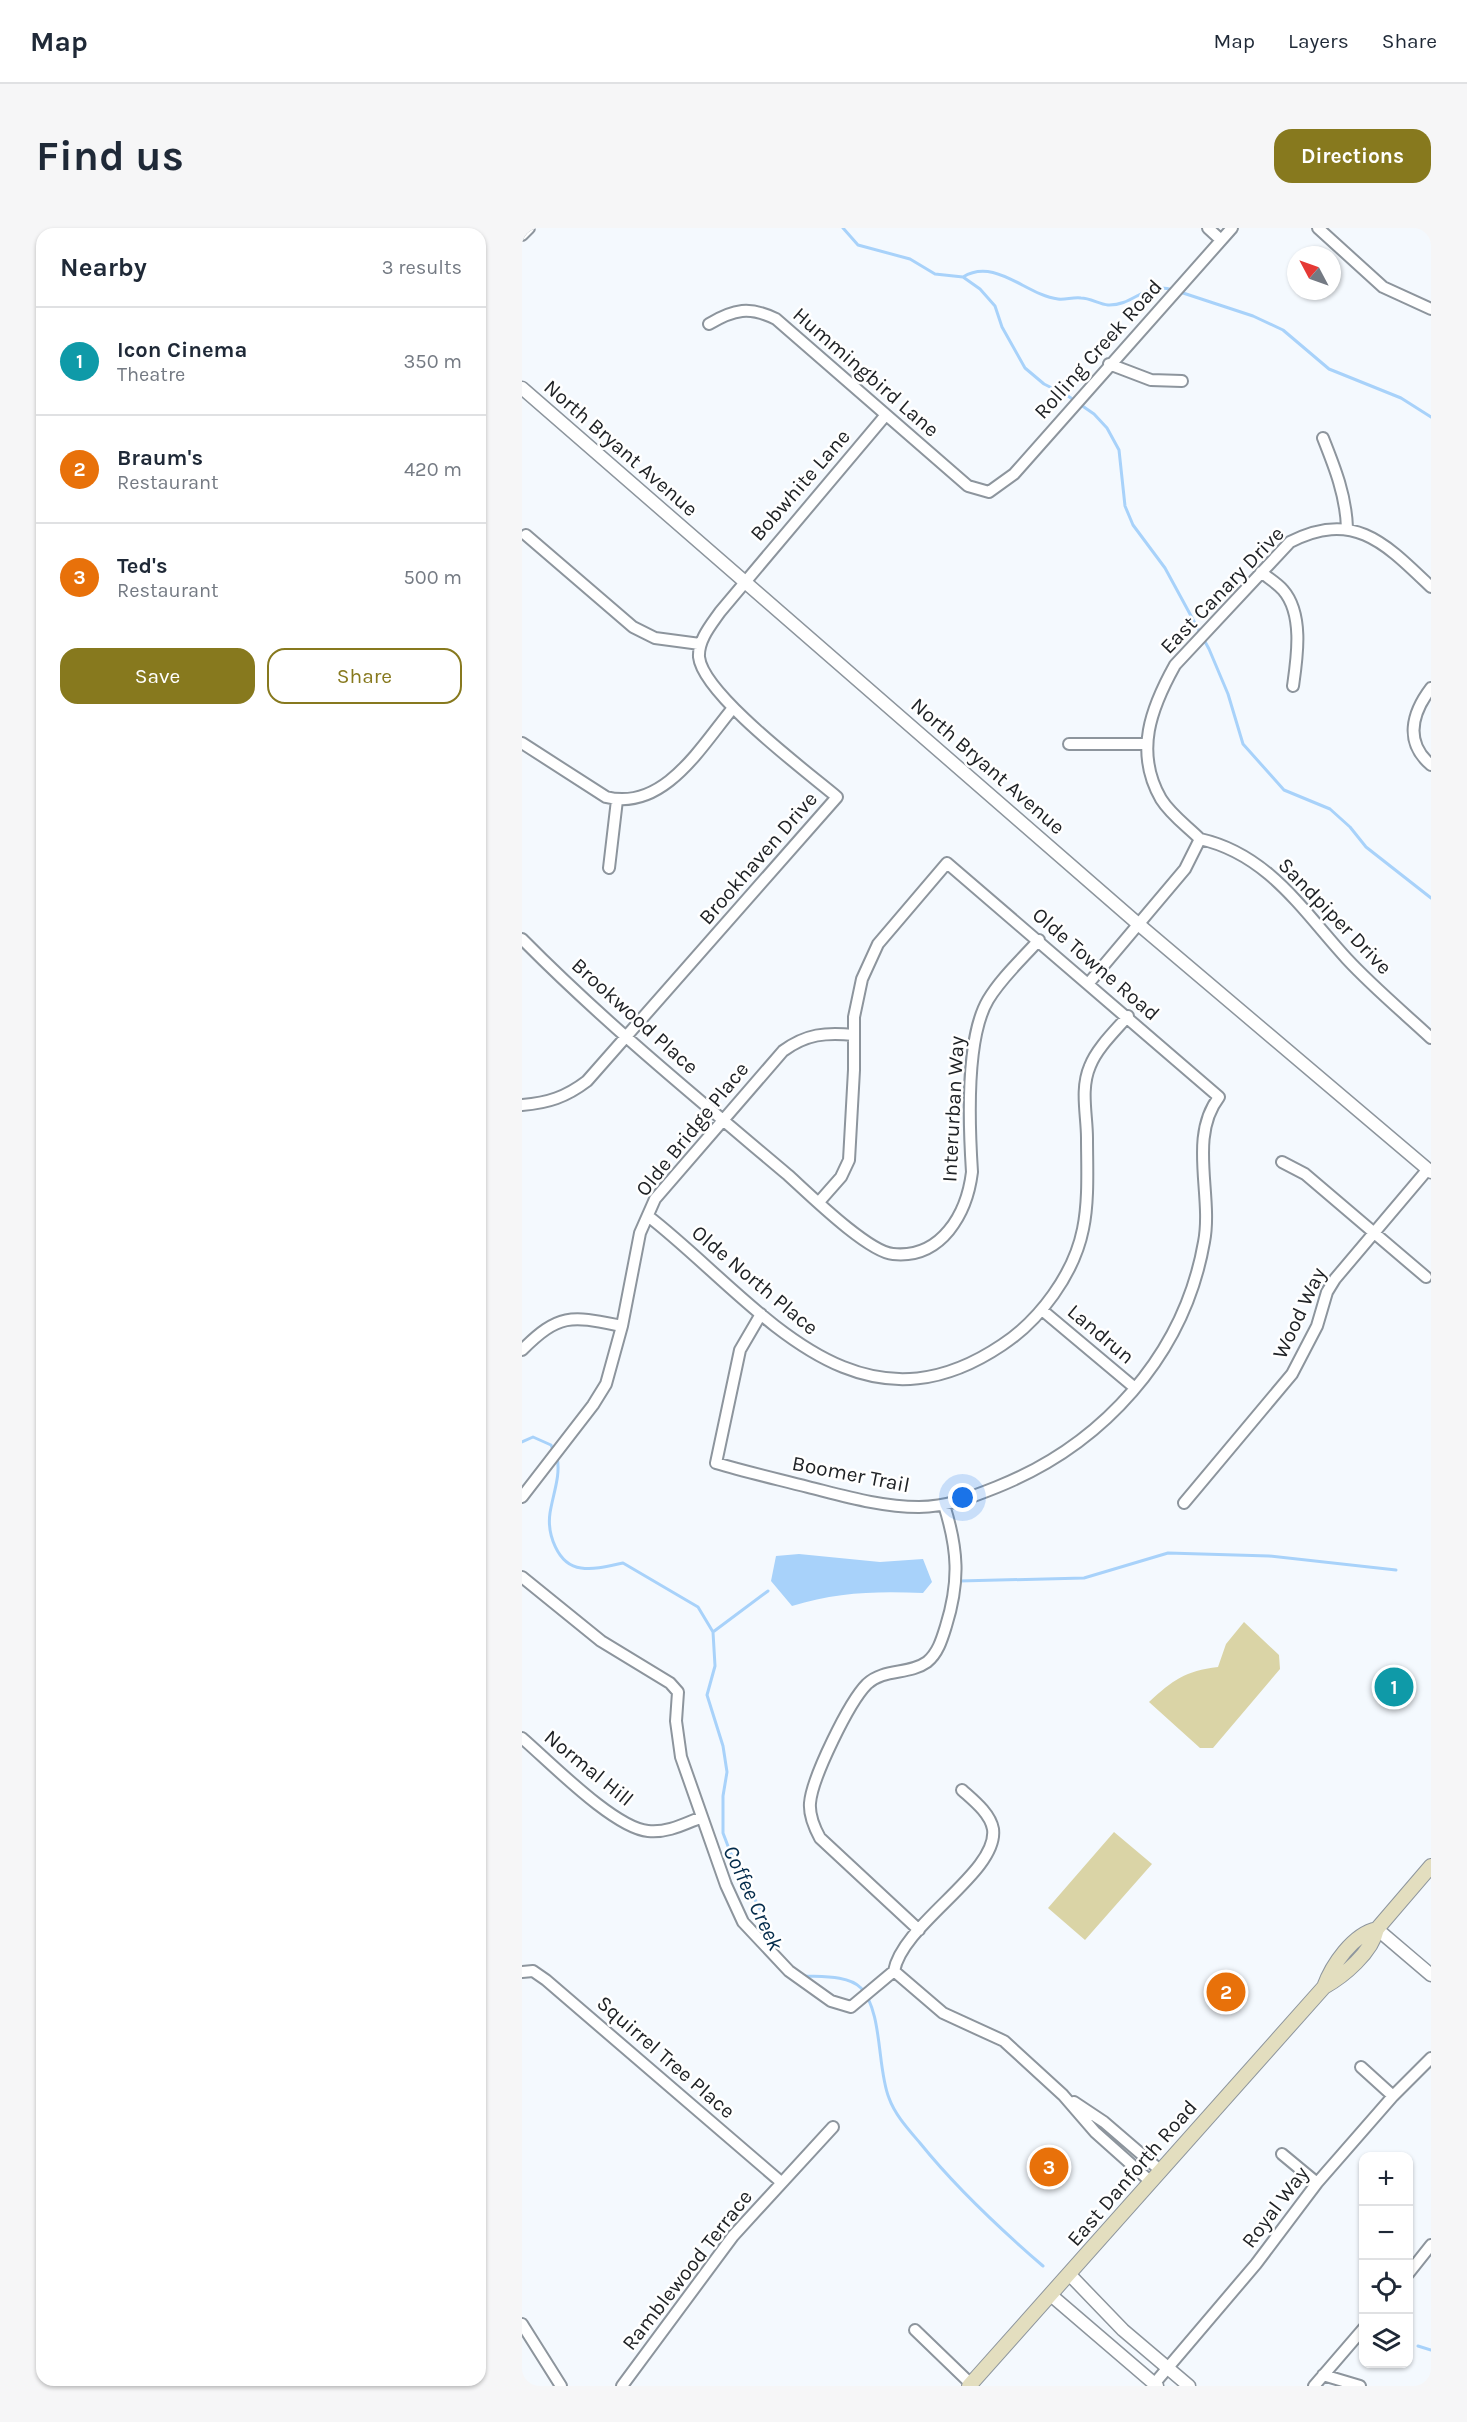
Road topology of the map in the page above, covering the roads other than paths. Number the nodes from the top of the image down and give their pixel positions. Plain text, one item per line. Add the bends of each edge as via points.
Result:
1 (529, 228) edge
2 (1208, 228) edge
3 (1232, 228) edge
4 (1318, 228) edge
5 (522, 235) edge
6 (1221, 240) junction
7 (1431, 309) edge
8 (709, 324) dead end
9 (1109, 364) junction
10 (1182, 381) dead end
11 (522, 388) edge
12 (885, 416) junction
13 (1323, 438) dead end
14 (989, 492) joint
15 (1347, 528) junction
16 (526, 535) dead end
17 (1261, 572) junction
18 (746, 581) junction
19 (1431, 587) edge
20 (700, 644) junction
21 (1293, 686) dead end
22 (1431, 688) edge
23 (733, 708) junction
24 (522, 742) edge
25 (1069, 744) dead end
26 (1146, 744) junction
27 (1431, 765) edge
28 (617, 800) junction
29 (1200, 839) junction
30 (609, 868) dead end
31 (1137, 923) junction
32 (522, 939) edge
33 (1039, 940) junction
34 (1088, 984) junction
35 (1128, 1016) junction
36 (627, 1035) junction
37 (854, 1035) junction
38 (1431, 1038) edge
39 (1219, 1097) joint
40 (522, 1105) edge
41 (723, 1120) junction
42 (1282, 1162) dead end
43 (1430, 1170) edge
44 (819, 1202) junction
45 (648, 1216) junction
46 (1374, 1232) junction
47 (1426, 1277) dead end
48 (1042, 1310) junction
49 (761, 1314) junction
50 (622, 1326) junction
51 (522, 1350) edge
52 (1135, 1388) junction
53 (522, 1497) edge
54 (1184, 1503) dead end
55 (944, 1505) junction
56 (522, 1577) edge
57 (522, 1738) edge
58 (962, 1790) dead end
59 (702, 1817) junction
60 (1431, 1866) edge
61 (1377, 1929) junction
62 (919, 1930) junction
63 (894, 1971) junction
64 (522, 1972) edge
65 (1431, 1975) edge
66 (1431, 2058) edge
67 (1361, 2067) dead end
68 (1393, 2096) junction
69 (833, 2127) dead end
70 (1282, 2154) dead end
71 (1156, 2177) junction
72 (781, 2182) junction
73 (1317, 2183) junction
74 (1431, 2245) edge
75 (1413, 2268) edge
76 (1070, 2275) junction
77 (1052, 2295) junction
78 (522, 2324) edge
79 (915, 2330) dead end
80 (1359, 2334) edge
81 (1167, 2368) junction
82 (1323, 2375) junction
83 (970, 2385) edge
84 (1156, 2385) edge
85 (561, 2386) edge
86 (622, 2386) edge
87 (1189, 2386) edge
88 (1314, 2386) edge
89 (1360, 2386) edge

1 - 5 street
2 - 6 street
3 - 6 street, Rolling Creek Road
4 - 7 street via 1383,287
6 - 9 street, Rolling Creek Road
8 - 12 street, Hummingbird Lane via 742,310 759,311 776,319
9 - 10 street via 1151,380
9 - 14 street, Rolling Creek Road via 1014,474
11 - 18 street, North Bryant Avenue
12 - 14 street, Hummingbird Lane via 968,486
12 - 18 street, Bobwhite Lane
13 - 15 street via 1340,480 1347,507
15 - 17 street, East Canary Drive via 1326,528 1290,542
15 - 19 street via 1386,545
16 - 20 street via 633,627 655,638
17 - 21 street via 1283,590 1292,604 1297,661
17 - 26 street, East Canary Drive via 1175,665 1154,706
18 - 20 street
18 - 31 street, North Bryant Avenue
20 - 23 street, Brookhaven Drive via 702,671
22 - 27 street via 1412,723 1418,750
23 - 28 street via 662,788
23 - 36 street, Brookhaven Drive via 837,797
24 - 28 street via 594,791
25 - 26 street
26 - 29 street, East Canary Drive via 1161,799
28 - 30 street
29 - 31 street via 1185,869
29 - 38 street, Sandpiper Drive via 1233,850 1274,876 1347,959
31 - 34 street
31 - 43 street, North Bryant Avenue
32 - 36 street, Brookwood Place
33 - 34 street, Olde Towne Road
33 - 37 street, Olde Towne Road via 947,862 878,944 862,979
33 - 44 street, Interurban Way via 993,993 977,1024 972,1045 970,1191 953,1228 924,1249 892,1254 867,1242
34 - 35 street, Olde Towne Road
35 - 39 street, Olde Towne Road
35 - 48 street, Olde North Place via 1089,1066 1084,1090 1087,1138 1083,1230 1065,1274
36 - 40 street, Brookhaven Drive via 587,1082 569,1095
36 - 41 street, Brookwood Place
37 - 41 street, Olde Bridge Place via 831,1032 798,1040 771,1063
37 - 44 street via 849,1160 841,1177
39 - 52 street, Boomer Trail via 1210,1108 1204,1134 1206,1220 1197,1274 1167,1344
41 - 44 street, Interurban Way
41 - 45 street, Olde Bridge Place via 655,1199
42 - 46 street via 1305,1174
43 - 46 street, Wood Way
45 - 49 street, Olde North Place
45 - 50 street, Olde Bridge Place via 640,1233
46 - 47 street
46 - 54 street, Wood Way via 1331,1286 1317,1326 1292,1374
48 - 49 street, Olde North Place via 1011,1340 965,1367 945,1374 900,1378 840,1368 799,1345
48 - 52 street, Landrun
49 - 55 street, Boomer Trail via 740,1350 716,1463 885,1505
50 - 51 street via 568,1318 541,1331
50 - 53 street, Olde Bridge Place via 606,1384
52 - 55 street, Boomer Trail via 1100,1427 1049,1463
55 - 62 street via 954,1536 956,1586 937,1651 919,1666 891,1672 869,1683 830,1748 809,1806 820,1838
56 - 59 street via 601,1641 670,1683 678,1692 676,1722 681,1757
57 - 59 street, Normal Hill via 634,1829 669,1831
58 - 62 street via 987,1815 993,1828 989,1851
59 - 63 street via 743,1922 789,1971 831,2001 851,2007
60 - 61 main road, East Danforth Road
61 - 65 street
61 - 71 main road, East Danforth Road via 1365,1931 1330,1970 1324,1987
62 - 63 street via 896,1960
63 - 71 street via 943,2013 1004,2042 1063,2095 1095,2132
64 - 72 street, Squirrel Tree Place via 533,1971 546,1980
66 - 68 street, Royal Way
67 - 68 street
68 - 73 street, Royal Way
69 - 72 street, Ramblewood Terrace
70 - 73 street
71 - 76 main road, East Danforth Road
72 - 86 street, Ramblewood Terrace via 711,2263
73 - 81 street, Royal Way via 1256,2265
74 - 75 street
76 - 77 main road, East Danforth Road
76 - 81 street via 1122,2330
77 - 83 main road, East Danforth Road
77 - 84 street
78 - 85 street
79 - 83 street
80 - 82 street
81 - 84 street, Royal Way
81 - 87 street
82 - 88 street
82 - 89 street

